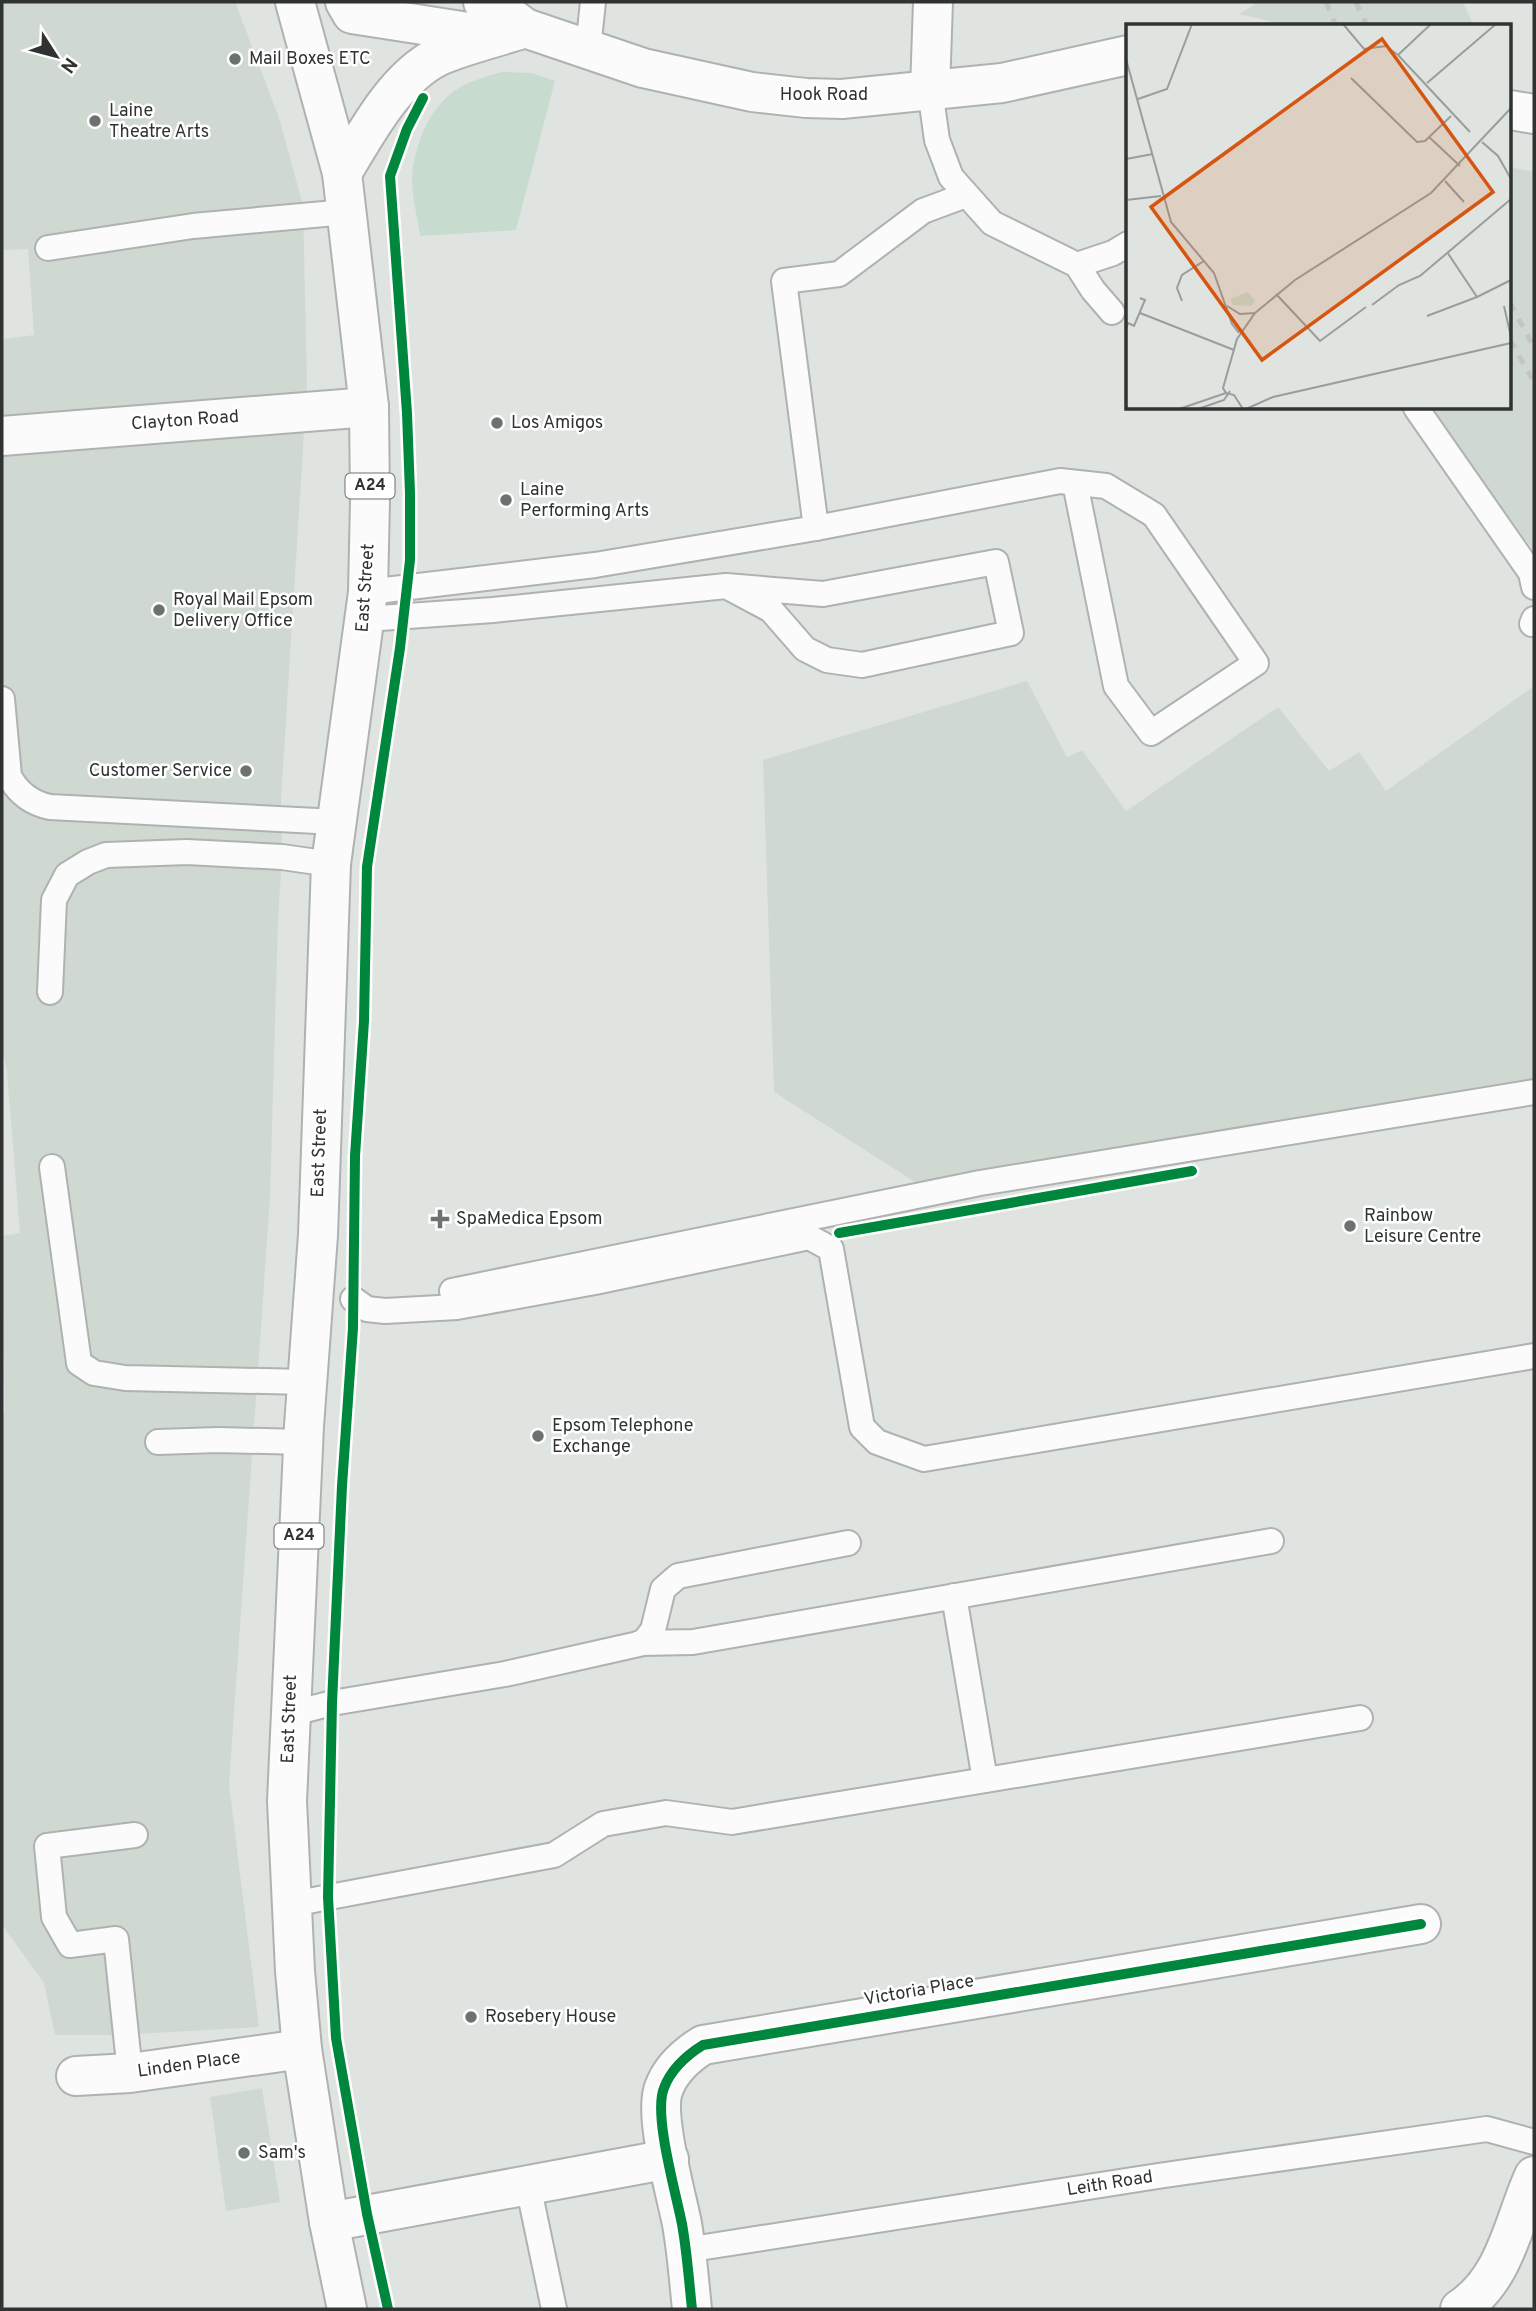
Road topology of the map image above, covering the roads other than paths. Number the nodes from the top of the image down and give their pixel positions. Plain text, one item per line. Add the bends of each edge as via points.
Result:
1 (295, 2) edge
2 (345, 2) edge
3 (483, 2) edge
4 (593, 2) edge
5 (933, 2) edge
6 (525, 28) junction
7 (588, 49) junction
8 (1126, 55) edge
9 (930, 90) junction
10 (1512, 110) edge
11 (1534, 114) edge
12 (342, 173) junction
13 (967, 195) junction
14 (346, 212) junction
15 (1126, 245) edge
16 (48, 248) dead end
17 (1077, 265) junction
18 (1112, 312) dead end
19 (369, 407) junction
20 (1417, 410) edge
21 (2, 436) edge
22 (1074, 483) junction
23 (816, 528) junction
24 (726, 586) junction
25 (1534, 587) edge
26 (367, 605) junction
27 (2, 699) edge
28 (336, 822) junction
29 (331, 864) junction
30 (50, 992) dead end
31 (1534, 1092) edge
32 (52, 1167) dead end
33 (354, 1299) junction
34 (312, 1302) junction
35 (1534, 1356) edge
36 (307, 1382) junction
37 (158, 1442) dead end
38 (304, 1442) junction
39 (1271, 1541) dead end
40 (848, 1543) dead end
41 (954, 1596) junction
42 (640, 1643) junction
43 (290, 1714) junction
44 (1360, 1718) dead end
45 (985, 1780) junction
46 (135, 1835) dead end
47 (292, 1904) junction
48 (1421, 1924) dead end
49 (302, 2049) junction
50 (130, 2073) junction
51 (76, 2076) dead end
52 (1534, 2142) edge
53 (669, 2159) junction
54 (1534, 2176) edge
55 (528, 2185) junction
56 (328, 2222) junction
57 (686, 2250) junction
58 (347, 2309) edge
59 (554, 2309) edge
60 (692, 2309) edge
61 (1460, 2309) edge

1 - 12 main road, East Street / A24
2 - 6 main road via 352,14 468,32
3 - 6 main road, Hook Road
4 - 7 lane
5 - 9 main road
6 - 7 main road, Hook Road
6 - 12 main road via 437,57 409,78 378,115
7 - 9 main road, Hook Road via 643,68 752,92 842,99
8 - 9 main road, Hook Road via 1002,83
9 - 13 lane via 937,140 951,177
10 - 11 main road
12 - 14 main road, East Street / A24
13 - 17 lane via 992,223
13 - 23 lane via 923,211 839,274 784,281
14 - 16 lane via 194,226
14 - 19 main road, East Street / A24
15 - 17 lane
17 - 18 lane
19 - 21 main road, Clayton Road
19 - 26 main road, East Street / A24
20 - 25 lane via 1531,573
22 - 22 lane via 1106,486 1154,515 1256,663 1151,733 1116,686
22 - 23 lane via 1060,481
23 - 26 lane
24 - 24 lane via 771,610 805,649 827,660 862,665 1011,633 996,562 823,594
24 - 26 lane via 493,611
26 - 28 main road, East Street / A24
27 - 28 lane via 9,776 15,787 37,804
28 - 29 main road, East Street / A24
29 - 30 lane via 187,852 106,855 88,862 67,875 54,900
29 - 34 main road, East Street / A24
31 - 33 lane via 980,1183 457,1290
32 - 36 lane via 79,1363 93,1373 125,1378
33 - 34 lane
33 - 35 lane via 367,1309 385,1311 457,1307 809,1237 831,1249 862,1427 877,1442 924,1459
34 - 36 main road, East Street / A24
36 - 38 main road, East Street / A24
37 - 38 lane
38 - 43 main road, East Street / A24
39 - 41 lane
40 - 42 lane via 678,1576 663,1589 653,1630
41 - 42 lane via 693,1642
41 - 45 lane
42 - 43 lane via 505,1674
43 - 47 main road, East Street / A24 via 287,1801
44 - 45 lane
45 - 47 lane via 732,1822 666,1813 603,1824 554,1855
46 - 50 lane via 47,1846 54,1917 70,1945 116,1939
47 - 49 main road, East Street / A24
48 - 53 main road, Victoria Place via 703,2045 675,2068 664,2088 659,2110
49 - 50 main road, Linden Place
49 - 56 main road, East Street / A24
50 - 51 main road, Linden Place
52 - 57 lane, Leith Road via 1487,2129
53 - 55 main road
53 - 57 main road, Victoria Place
54 - 61 main road via 1496,2271
55 - 56 main road
55 - 59 lane
56 - 58 main road, East Street / A24
57 - 60 main road, Victoria Place

